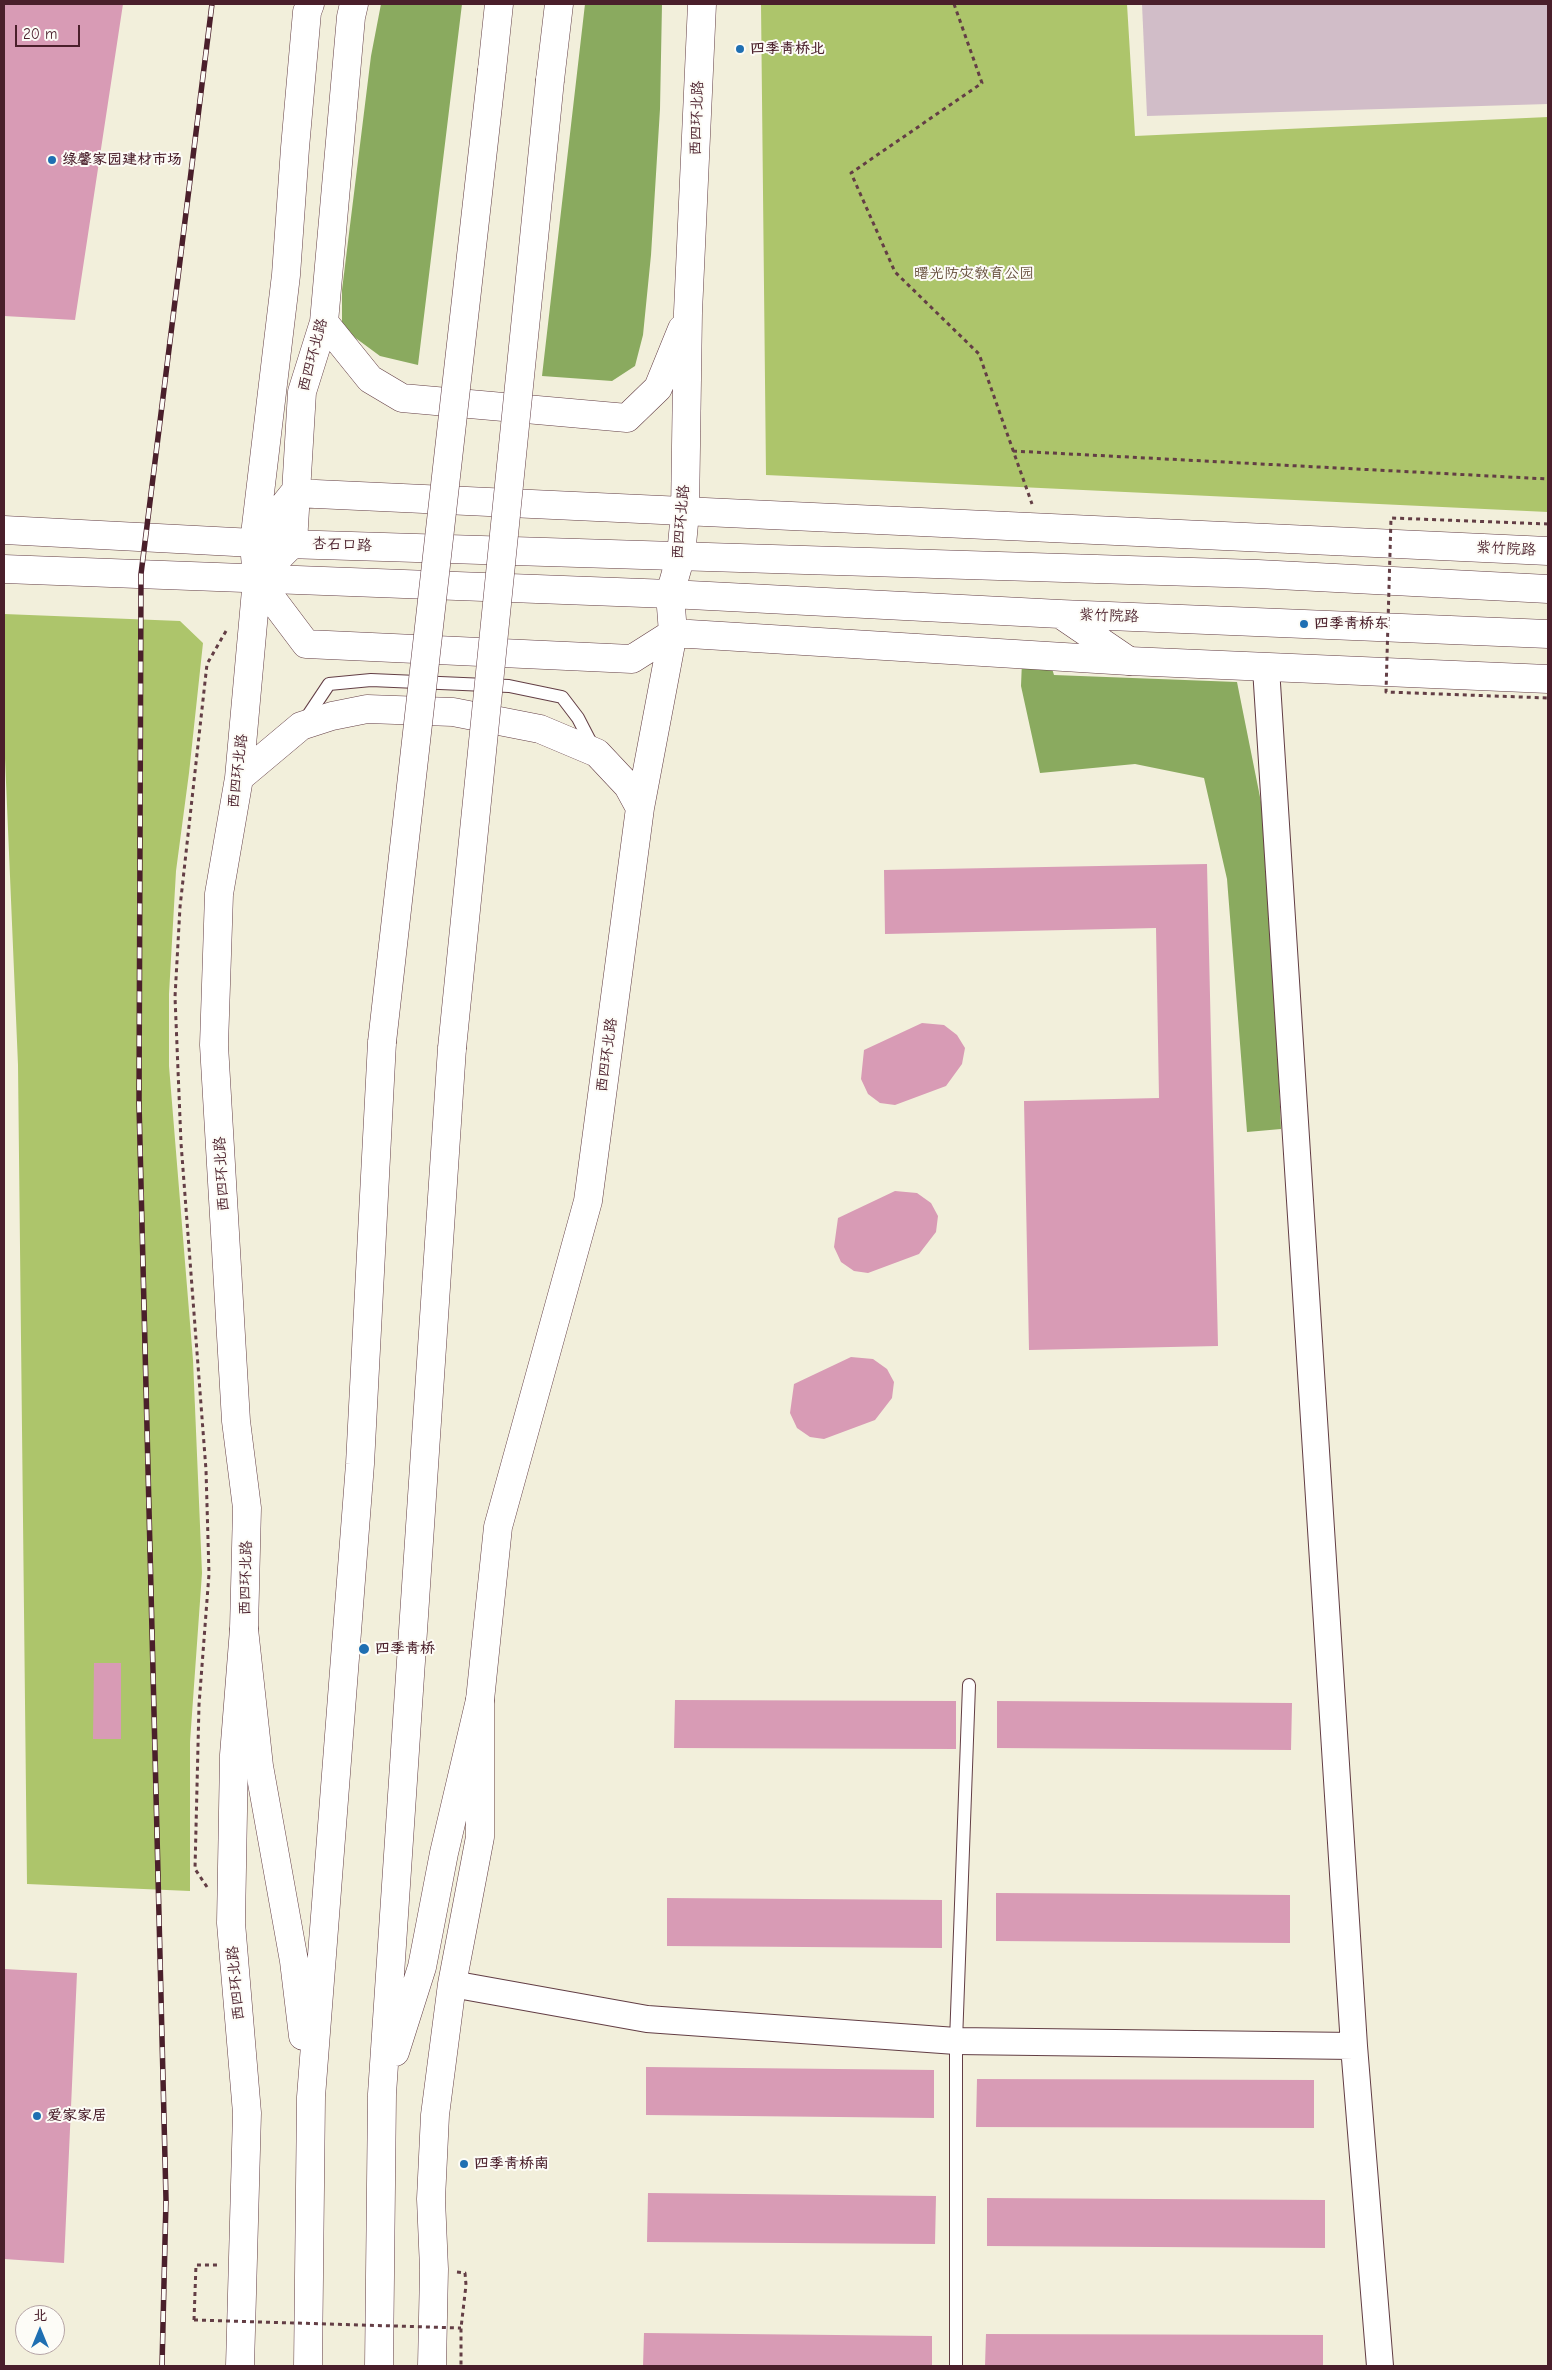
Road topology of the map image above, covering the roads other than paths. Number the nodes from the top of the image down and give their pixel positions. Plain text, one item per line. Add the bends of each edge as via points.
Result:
1 (310, 4) edge
2 (354, 4) edge
3 (499, 4) edge
4 (559, 4) edge
5 (702, 4) edge
6 (286, 275) junction
7 (688, 312) junction
8 (324, 322) junction
9 (302, 392) junction
10 (294, 494) junction
11 (685, 513) junction
12 (4, 530) edge
13 (254, 543) junction
14 (293, 543) junction
15 (1548, 551) edge
16 (681, 555) junction
17 (4, 569) edge
18 (257, 579) junction
19 (1548, 589) edge
20 (670, 594) junction
21 (1060, 614) junction
22 (673, 633) junction
23 (1548, 634) edge
24 (1129, 661) junction
25 (1266, 668) junction
26 (1548, 679) edge
27 (301, 726) junction
28 (596, 753) junction
29 (239, 778) junction
30 (640, 808) junction
31 (244, 1629) junction
32 (969, 1685) dead end
33 (480, 1700) junction
34 (452, 1984) junction
35 (956, 2041) junction
36 (1354, 2046) junction
37 (382, 2094) junction
38 (310, 2096) junction
39 (240, 2366) edge
40 (308, 2366) edge
41 (379, 2366) edge
42 (432, 2366) edge
43 (956, 2366) edge
44 (1380, 2366) edge

1 - 6 main road, 西四环北路
2 - 8 main road, 西四环北路
3 - 38 main road, bridge via 382,1042 360,1464
4 - 37 main road, bridge via 452,1048
5 - 7 main road, 西四环北路
6 - 9 main road
6 - 13 main road, 西四环北路
7 - 8 main road via 658,388 627,418 402,398 370,380
7 - 11 main road, 西四环北路
8 - 9 main road, 西四环北路
9 - 10 main road, 西四环北路
10 - 11 main road, 紫竹院路 via 637,508
10 - 13 main road
10 - 14 main road, 西四环北路
11 - 15 main road, 紫竹院路
11 - 16 main road, 西四环北路
12 - 13 main road, 杏石口路
13 - 14 main road, 杏石口路
13 - 18 main road, 西四环北路
14 - 16 main road, 杏石口路
14 - 18 main road
16 - 19 main road via 1258,574
16 - 20 main road, 西四环北路
17 - 18 main road
18 - 20 main road
18 - 22 main road via 306,644 632,659
18 - 29 main road, 西四环北路
20 - 21 main road, 紫竹院路
20 - 22 main road, 西四环北路
21 - 23 main road, 紫竹院路
21 - 24 main road
22 - 24 main road
22 - 30 main road, 西四环北路
24 - 25 main road
25 - 26 main road
25 - 36 street
27 - 28 main road via 367,709 453,712 540,729
27 - 28 lane via 329,684 371,680 509,686 562,696
27 - 29 main road
28 - 30 main road via 628,786
29 - 31 main road, 西四环北路 via 219,894 214,1045 236,1420 247,1508
30 - 33 main road, 西四环北路 via 588,1201 498,1527
31 - 38 main road via 259,1766 294,1961
31 - 39 main road, 西四环北路 via 234,1755 231,1923 247,2113
32 - 35 lane
33 - 34 main road, 西四环北路 via 480,1837
33 - 37 main road via 444,1853 422,1967
34 - 35 street via 647,2019
34 - 42 main road, 西四环北路 via 432,2164
35 - 36 street
35 - 43 lane
36 - 44 street
37 - 41 main road
38 - 40 main road

